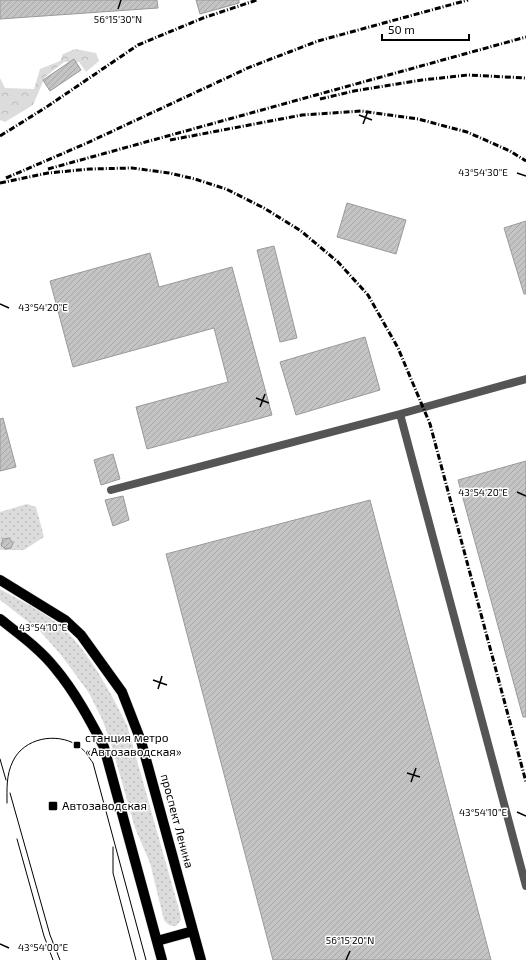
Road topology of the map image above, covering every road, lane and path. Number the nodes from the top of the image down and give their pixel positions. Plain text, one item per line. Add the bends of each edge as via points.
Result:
1 (526, 379) edge
2 (400, 414) junction
3 (111, 490) dead end
4 (0, 580) edge
5 (0, 619) edge
6 (526, 886) edge
7 (193, 931) junction
8 (157, 941) junction
9 (162, 960) edge
10 (200, 960) edge

1 - 2 street
2 - 3 street
2 - 6 street
4 - 7 main road, проспект Ленина via 65,620 81,636 122,692 141,741
5 - 8 main road via 30,642 55,668 90,720 104,747
7 - 8 main road
7 - 10 main road, проспект Ленина
8 - 9 main road

